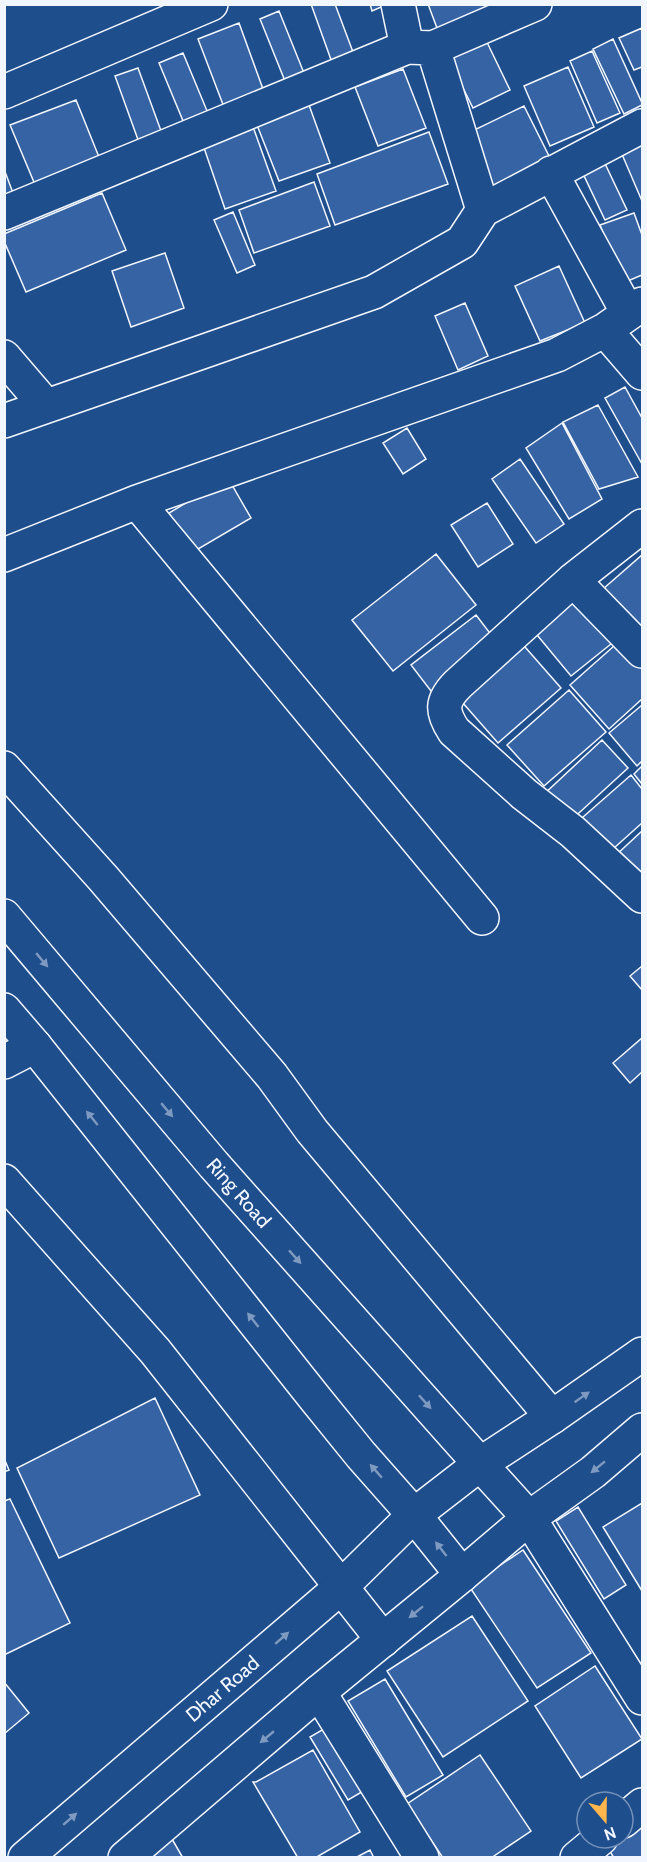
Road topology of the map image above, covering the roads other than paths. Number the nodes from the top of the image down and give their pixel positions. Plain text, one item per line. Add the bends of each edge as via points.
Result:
1 (211, 4) edge
2 (398, 4) edge
3 (535, 4) edge
4 (420, 48) junction
5 (4, 92) edge
6 (642, 126) edge
7 (551, 173) junction
8 (483, 210) junction
9 (4, 213) edge
10 (625, 315) edge
11 (4, 357) edge
12 (642, 373) edge
13 (46, 406) junction
14 (4, 421) edge
15 (137, 502) junction
16 (642, 526) edge
17 (4, 555) edge
18 (573, 580) junction
19 (642, 650) edge
20 (4, 768) edge
21 (642, 896) edge
22 (4, 916) edge
23 (482, 918) dead end
24 (4, 1010) edge
25 (35, 1046) junction
26 (4, 1062) edge
27 (4, 1181) edge
28 (642, 1354) edge
29 (552, 1417) junction
30 (642, 1430) edge
31 (480, 1464) junction
32 (414, 1515) junction
33 (529, 1518) junction
34 (462, 1575) junction
35 (340, 1588) junction
36 (383, 1640) junction
37 (319, 1692) junction
38 (642, 1698) edge
39 (25, 1857) edge
40 (125, 1857) edge
41 (422, 1857) edge

1 - 5 main road
2 - 4 main road
3 - 4 main road
4 - 8 main road
4 - 9 main road
6 - 7 main road
7 - 8 main road
7 - 10 main road
8 - 13 main road via 462,242 374,291
10 - 12 main road
10 - 15 main road via 557,355
11 - 13 main road
13 - 14 main road
15 - 17 main road
15 - 23 main road
16 - 18 main road
18 - 19 main road
18 - 21 main road via 458,684 447,695 444,708 454,731
20 - 29 main road via 272,1076 312,1131
22 -> 31 main road, Ring Road via 214,1165
24 - 25 main road
25 - 26 main road
32 -> 25 main road via 314,1397
27 - 35 main road via 155,1352
29 -> 28 main road, Dhar Road
29 - 31 main road, Dhar Road
30 -> 33 main road via 593,1472
31 - 32 main road, Dhar Road
31 - 33 main road, Ring Road
34 -> 32 main road
32 - 35 main road, Dhar Road
33 - 34 main road
33 - 38 main road, Ring Road
34 -> 36 main road
35 - 36 main road
39 -> 35 main road, Dhar Road
36 - 37 main road
37 -> 40 main road
37 - 41 main road

